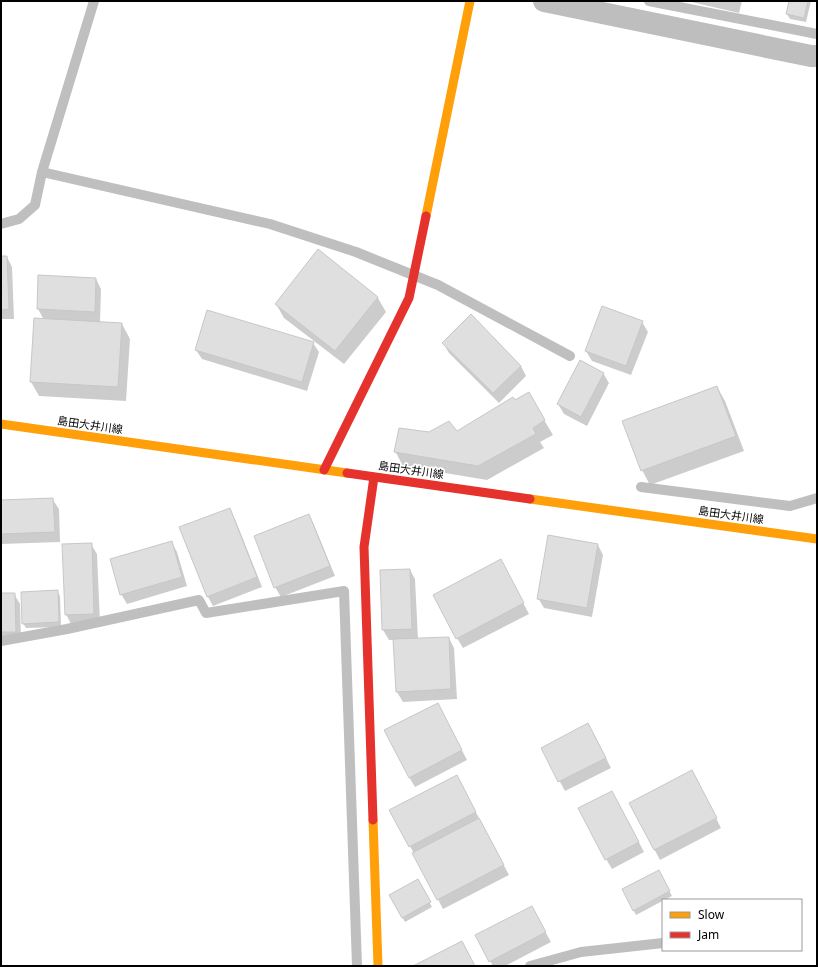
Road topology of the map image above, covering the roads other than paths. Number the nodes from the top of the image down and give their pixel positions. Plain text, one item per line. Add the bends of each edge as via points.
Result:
1 (470, 1) edge
2 (544, 1) edge
3 (817, 56) edge
4 (1, 424) edge
5 (324, 470) junction
6 (374, 477) junction
7 (817, 539) edge
8 (378, 966) edge

1 - 5 street via 409,298
2 - 3 street
4 - 5 street, 島田大井川線
5 - 6 street, 島田大井川線
6 - 7 street, 島田大井川線
6 - 8 street via 364,547

